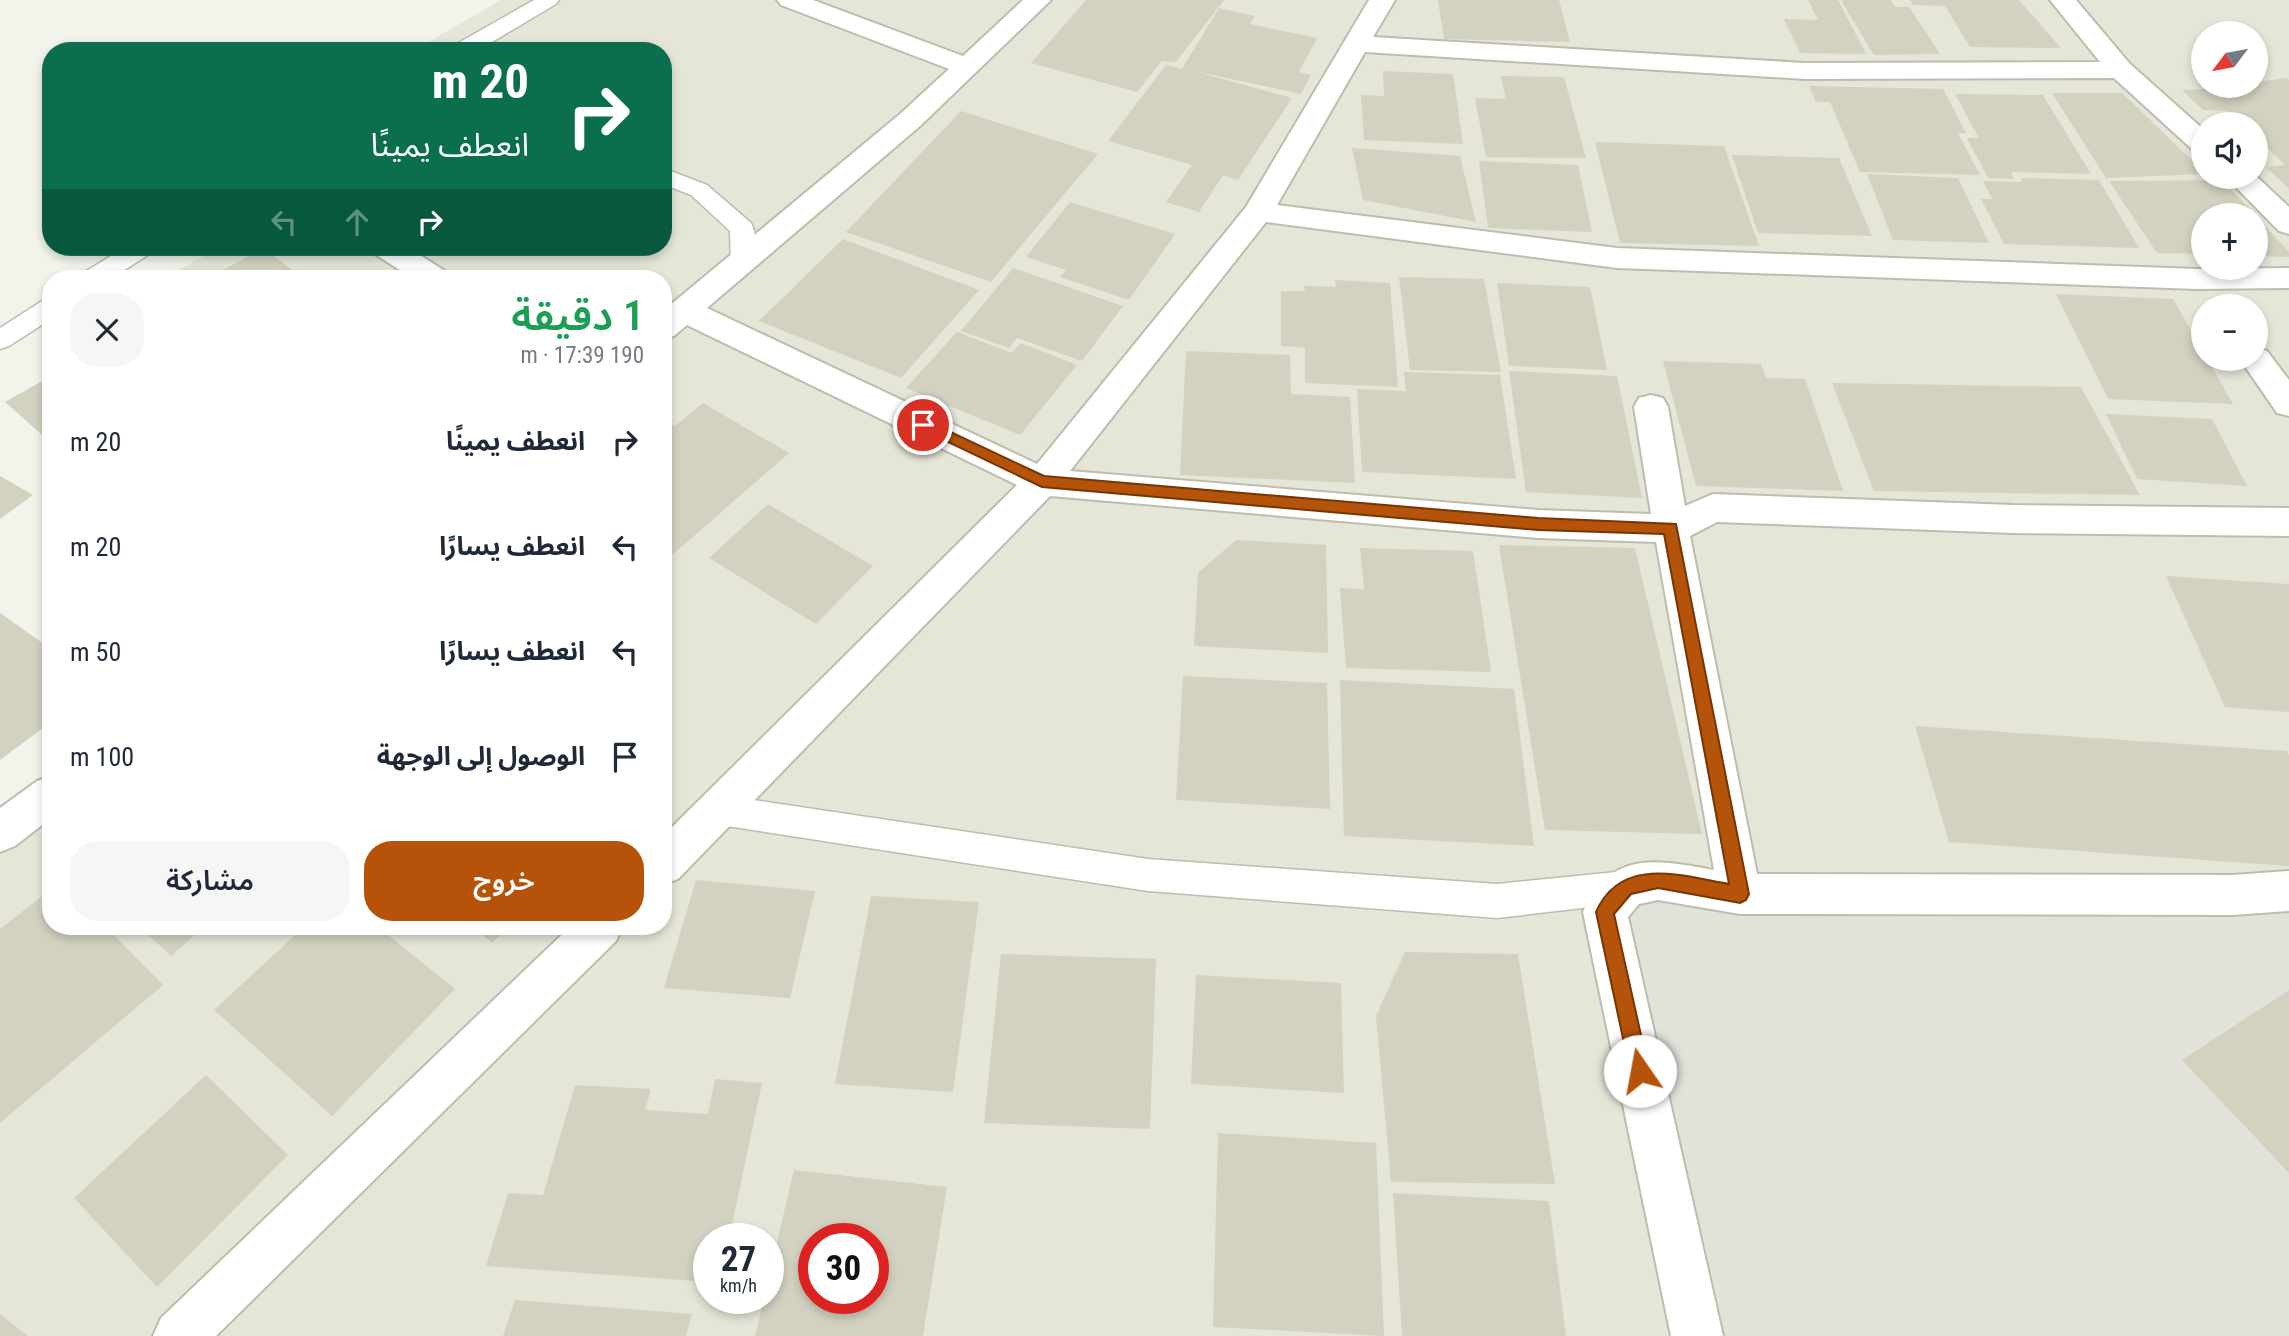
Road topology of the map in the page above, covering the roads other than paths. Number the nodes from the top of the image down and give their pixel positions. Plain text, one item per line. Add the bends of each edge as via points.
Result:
1 (549, 0) edge
2 (790, 0) edge
3 (1038, 0) edge
4 (1382, 0) edge
5 (2063, 0) edge
6 (477, 42) edge
7 (1358, 44) junction
8 (967, 67) junction
9 (2121, 70) junction
10 (2191, 133) edge
11 (672, 179) edge
12 (2253, 189) edge
13 (1258, 212) junction
14 (2289, 224) edge
15 (128, 256) edge
16 (400, 256) edge
17 (743, 262) junction
18 (106, 270) edge
19 (422, 270) edge
20 (2268, 278) edge
21 (2289, 278) edge
22 (2191, 279) edge
23 (42, 313) edge
24 (674, 319) edge
25 (0, 340) edge
26 (2265, 371) edge
27 (2289, 404) edge
28 (1651, 407) dead end
29 (1042, 482) junction
30 (2289, 523) edge
31 (1671, 528) junction
32 (42, 801) edge
33 (720, 810) junction
34 (0, 833) edge
35 (672, 856) edge
36 (1626, 887) junction
37 (2289, 891) edge
38 (1740, 894) junction
39 (592, 935) edge
40 (179, 1336) edge
41 (1697, 1336) edge

1 - 6 lane
2 - 8 street
3 - 8 street
4 - 7 street
5 - 9 street
7 - 9 street via 1805,71
7 - 13 street
8 - 17 street via 911,121
9 - 10 street
11 - 17 lane via 699,190 742,229
12 - 14 street
13 - 22 street via 1617,258
13 - 29 street
15 - 18 lane
16 - 19 street
17 - 24 street
20 - 21 street
23 - 25 lane
24 - 29 street
26 - 27 street
28 - 31 street
29 - 31 street via 1538,524
29 - 33 street
30 - 31 street via 1713,508
31 - 38 street
32 - 34 street
33 - 35 street
33 - 36 lane via 1148,875 1497,901
36 - 38 street via 1658,880
36 - 41 street via 1605,912
37 - 38 street
39 - 40 street

